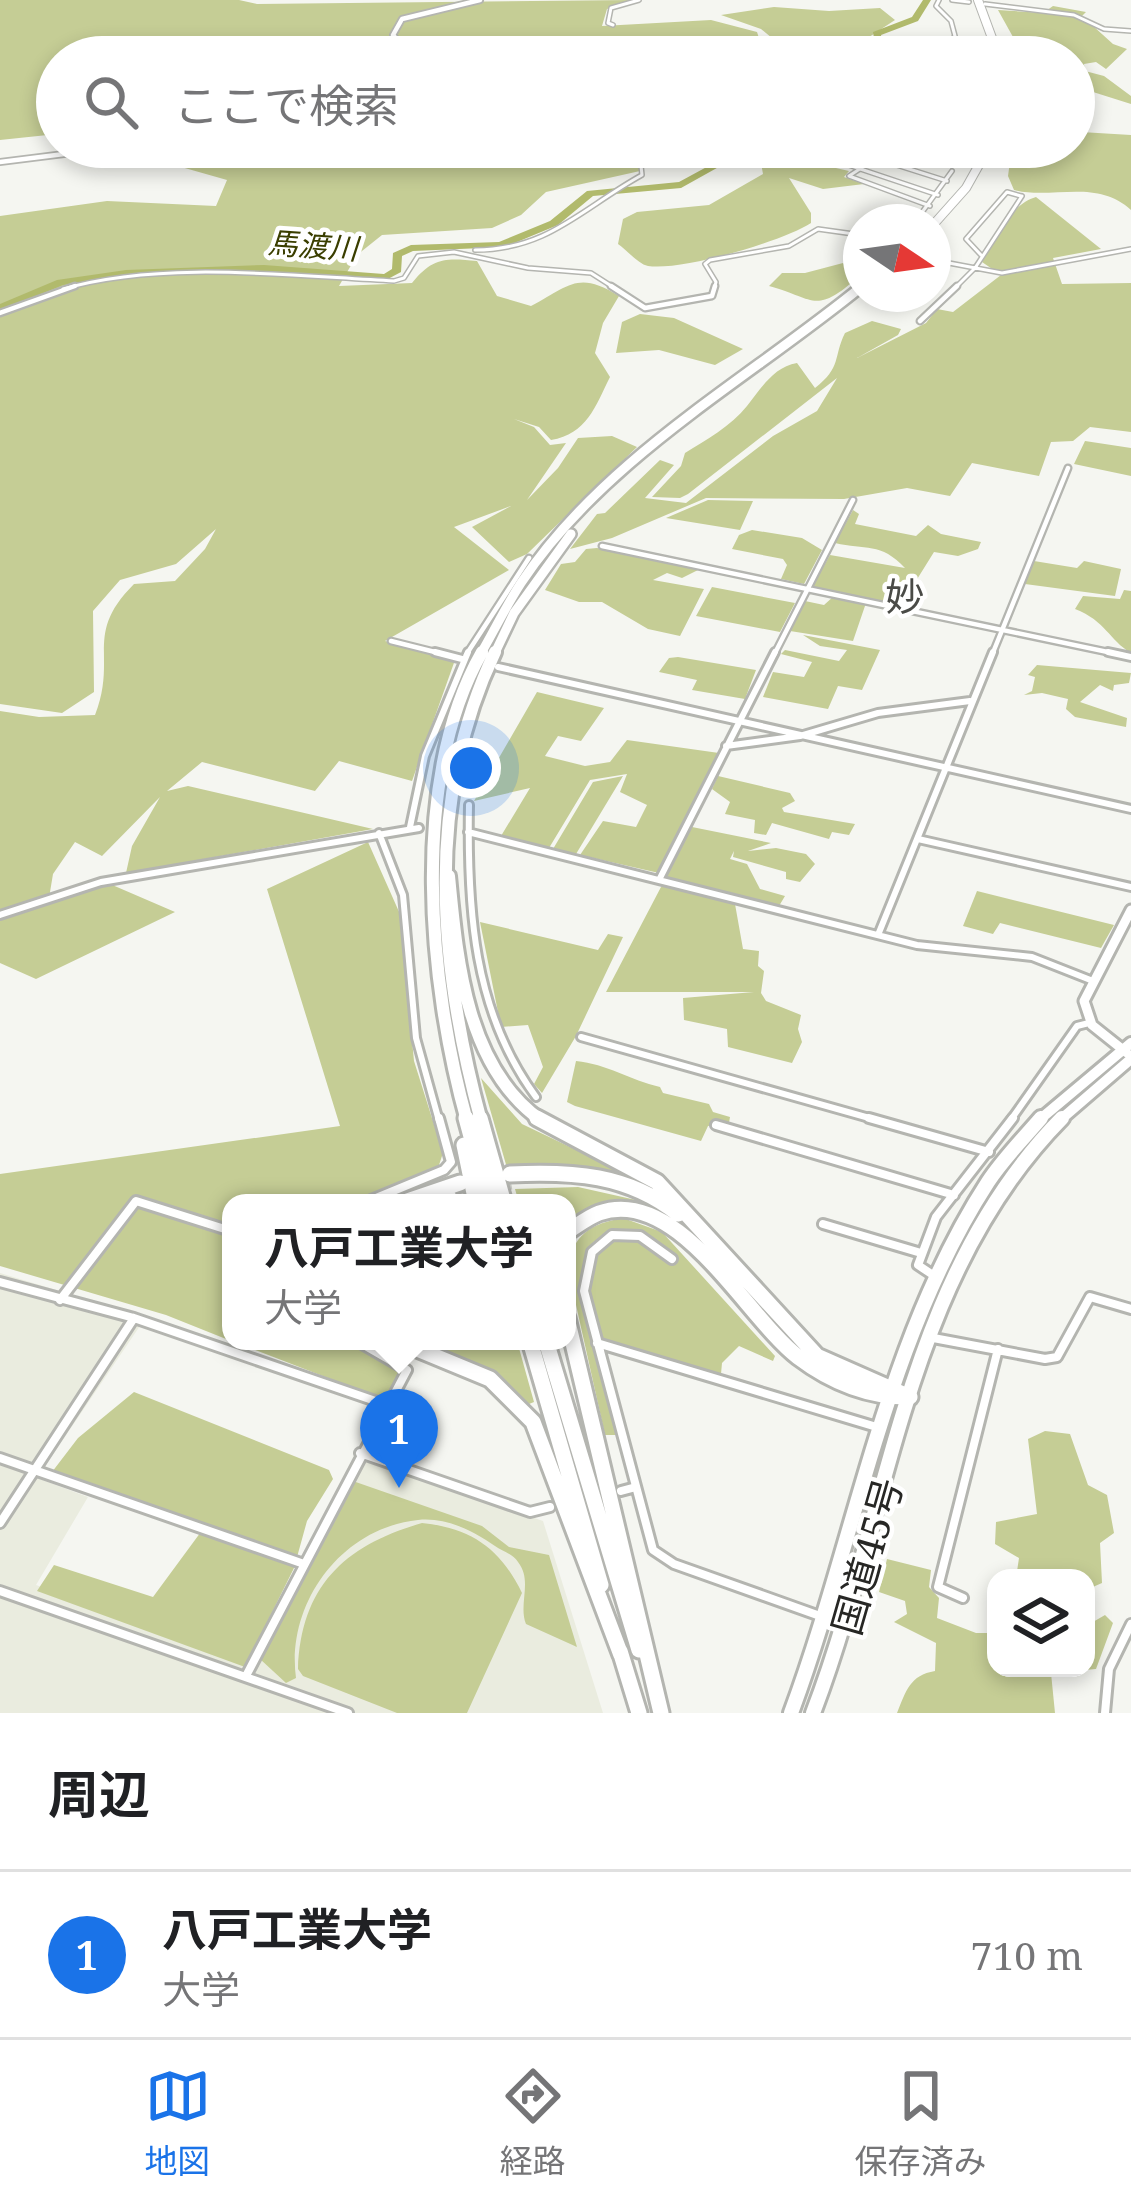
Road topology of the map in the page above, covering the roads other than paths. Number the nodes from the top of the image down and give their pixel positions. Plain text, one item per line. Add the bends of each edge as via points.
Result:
1 (480, 0) edge
2 (639, 0) edge
3 (939, 0) edge
4 (952, 0) edge
5 (977, 2) edge
6 (613, 26) dead end
7 (1131, 31) edge
8 (394, 36) edge
9 (955, 36) edge
10 (991, 36) edge
11 (36, 158) edge
12 (0, 162) edge
13 (643, 168) edge
14 (853, 168) edge
15 (861, 168) edge
16 (904, 168) edge
17 (977, 168) edge
18 (858, 170) junction
19 (952, 171) dead end
20 (947, 181) junction
21 (938, 195) junction
22 (925, 204) edge
23 (931, 204) edge
24 (951, 204) edge
25 (843, 233) edge
26 (1131, 249) edge
27 (454, 252) junction
28 (981, 256) junction
29 (951, 265) edge
30 (974, 270) junction
31 (843, 301) edge
32 (0, 313) edge
33 (920, 321) dead end
34 (667, 439) junction
35 (1067, 468) dead end
36 (853, 500) dead end
37 (602, 546) dead end
38 (529, 558) dead end
39 (807, 589) junction
40 (1000, 628) junction
41 (391, 641) dead end
42 (1131, 657) edge
43 (462, 659) junction
44 (498, 667) dead end
45 (972, 701) junction
46 (739, 722) junction
47 (800, 736) junction
48 (726, 746) junction
49 (945, 769) junction
50 (469, 805) dead end
51 (1131, 809) edge
52 (446, 826) junction
53 (379, 832) junction
54 (468, 832) junction
55 (917, 838) junction
56 (659, 880) junction
57 (1131, 887) edge
58 (1131, 910) edge
59 (0, 915) edge
60 (878, 935) junction
61 (1094, 982) junction
62 (1089, 1023) junction
63 (581, 1037) dead end
64 (1129, 1052) edge
65 (450, 1061) junction
66 (536, 1097) dead end
67 (716, 1125) dead end
68 (989, 1152) junction
69 (499, 1177) junction
70 (386, 1194) edge
71 (434, 1194) edge
72 (444, 1194) edge
73 (474, 1194) edge
74 (492, 1194) edge
75 (502, 1194) edge
76 (954, 1196) junction
77 (823, 1224) dead end
78 (576, 1226) edge
79 (222, 1228) edge
80 (921, 1252) junction
81 (705, 1255) junction
82 (724, 1258) junction
83 (672, 1259) dead end
84 (933, 1275) junction
85 (0, 1282) edge
86 (60, 1300) junction
87 (1131, 1309) edge
88 (134, 1318) junction
89 (928, 1337) junction
90 (596, 1343) junction
91 (998, 1348) junction
92 (222, 1349) edge
93 (226, 1350) edge
94 (374, 1350) edge
95 (420, 1350) edge
96 (533, 1350) edge
97 (549, 1350) edge
98 (575, 1350) edge
99 (893, 1391) junction
100 (910, 1397) junction
101 (387, 1406) junction
102 (883, 1429) junction
103 (360, 1453) junction
104 (0, 1458) edge
105 (35, 1471) junction
106 (636, 1487) junction
107 (621, 1491) dead end
108 (550, 1508) dead end
109 (0, 1523) edge
110 (304, 1564) junction
111 (0, 1592) edge
112 (963, 1598) dead end
113 (829, 1619) junction
114 (1131, 1624) edge
115 (621, 1655) junction
116 (247, 1675) junction
117 (348, 1713) edge
118 (639, 1713) edge
119 (660, 1713) edge
120 (791, 1713) edge
121 (814, 1713) edge
122 (1105, 1713) edge

1 - 8 street via 402,19
2 - 6 street via 610,8
3 - 9 street
4 - 5 street
5 - 7 street
5 - 10 highway
11 - 12 street
13 - 27 street via 640,178 566,227 505,250
14 - 18 street
15 - 18 street
16 - 20 street
17 - 24 highway
18 - 21 street
18 - 22 street via 849,176
19 - 20 street
20 - 21 street
21 - 23 street
25 - 27 street via 818,229 781,248 710,260 712,296 650,308 591,273
26 - 30 street via 1002,273
27 - 32 street via 418,256 394,281 138,277 69,287
28 - 28 street via 966,239 1007,192 1022,196
28 - 30 street
29 - 30 street
30 - 33 street via 928,305
31 - 34 highway
34 - 52 highway via 595,506 528,593 476,696
34 - 65 highway via 550,546 471,675 430,840 433,965
35 - 40 street
36 - 39 street
37 - 39 street
38 - 43 street
39 - 40 street
39 - 46 street
40 - 42 street
40 - 45 street
41 - 43 street
43 - 53 street via 417,784 414,827
44 - 46 street
45 - 47 street via 878,713
45 - 49 street
46 - 47 street
46 - 48 street
47 - 48 street
47 - 49 street
48 - 56 street
49 - 51 street
49 - 55 street
50 - 54 street
52 - 69 highway via 449,984
52 - 82 highway via 455,932 497,1072 534,1116 657,1182
53 - 59 street via 101,882
53 - 70 street via 403,895 416,1038 451,1154 444,1170
54 - 56 street
54 - 66 street via 470,904 499,1046
55 - 57 street
55 - 60 street
56 - 60 street
58 - 61 main road
60 - 61 street via 1032,957
61 - 62 main road via 1084,1001
62 - 64 main road
62 - 68 street via 1077,1026
63 - 68 street
64 - 84 highway, 国道45号 via 1080,1081 1027,1132 968,1209
64 - 89 highway, 国道45号 via 1001,1189 953,1272
65 - 69 highway
65 - 73 highway
67 - 76 street
68 - 76 street
69 - 74 highway
69 - 75 highway
69 - 81 highway via 624,1189 664,1210
69 - 82 highway via 578,1173 628,1184 669,1205
71 - 72 highway via 460,1187
76 - 80 street
77 - 80 street
78 - 81 highway via 594,1214 644,1212
79 - 86 street via 136,1201
80 - 84 street via 918,1265
81 - 99 highway via 804,1362 836,1380
82 - 99 highway via 817,1356
83 - 90 street via 640,1236 600,1241 584,1291
84 - 99 highway, 国道45号
85 - 86 street
86 - 88 street
87 - 91 street via 1085,1300 1057,1357
88 - 92 street
88 - 105 street
89 - 91 street
89 - 100 highway, 国道45号
90 - 102 street
90 - 106 street
91 - 112 street via 938,1587
93 - 101 street
94 - 101 street via 406,1367
95 - 115 highway via 490,1379 533,1422
96 - 115 highway
97 - 119 highway
98 - 119 highway
99 - 100 highway
99 - 102 highway, 国道45号
100 - 121 highway, 国道45号 via 853,1609
101 - 103 street
102 - 113 highway, 国道45号
103 - 108 street via 530,1512
103 - 110 street
104 - 105 street
105 - 109 street
105 - 110 street
106 - 107 street
106 - 113 street via 653,1550
110 - 116 street
111 - 116 street
113 - 120 highway, 国道45号
114 - 122 street via 1109,1669
115 - 118 highway
116 - 117 street

